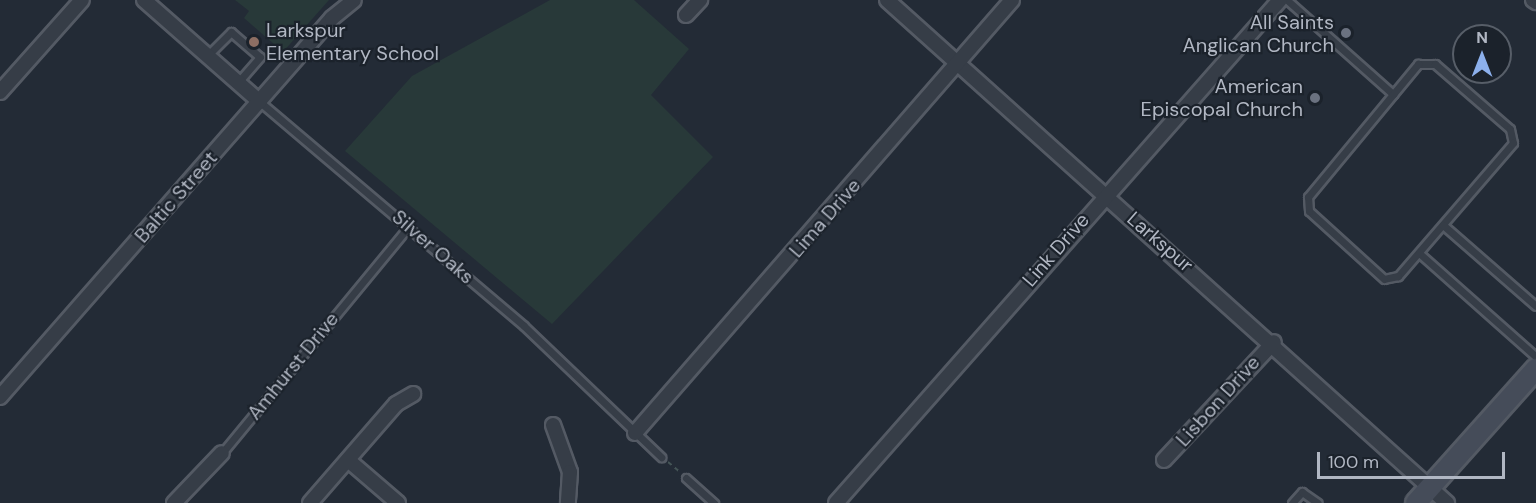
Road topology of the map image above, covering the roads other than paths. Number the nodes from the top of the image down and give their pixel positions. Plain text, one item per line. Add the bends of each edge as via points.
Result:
1 (82, 0) edge
2 (144, 0) edge
3 (354, 0) edge
4 (700, 0) edge
5 (887, 0) edge
6 (1012, 0) edge
7 (1280, 0) edge
8 (1287, 0) edge
9 (686, 15) dead end
10 (207, 56) junction
11 (957, 62) junction
12 (238, 82) junction
13 (0, 93) edge
14 (1393, 94) junction
15 (260, 102) junction
16 (1105, 195) junction
17 (1443, 225) junction
18 (409, 226) junction
19 (1419, 253) junction
20 (1536, 306) edge
21 (1274, 342) junction
22 (1536, 357) edge
23 (1536, 369) edge
24 (413, 394) dead end
25 (0, 397) edge
26 (554, 425) dead end
27 (635, 434) junction
28 (222, 453) joint
29 (661, 457) road end
30 (348, 460) junction
31 (1164, 460) dead end
32 (686, 478) road end
33 (1431, 486) junction
34 (174, 503) edge
35 (310, 503) edge
36 (398, 503) edge
37 (568, 503) edge
38 (714, 503) edge
39 (836, 503) edge
40 (1292, 503) edge
41 (1318, 503) edge
42 (1416, 503) edge
43 (1447, 503) edge

1 - 13 street
2 - 10 street, Silver Oaks
3 - 15 street, Baltic Street
4 - 9 street
5 - 11 street, Larkspur
6 - 11 street, Lima Drive
7 - 16 street, Link Drive
8 - 14 lane
10 - 12 street, Silver Oaks
10 - 12 lane via 231,32 260,57
11 - 16 street, Larkspur
11 - 27 street, Lima Drive
12 - 15 street, Silver Oaks
14 - 17 lane via 1418,64 1435,64 1510,129 1513,143
14 - 19 lane via 1308,197 1309,211 1384,279 1398,276
15 - 18 lane, Silver Oaks
15 - 25 street, Baltic Street
16 - 21 street, Larkspur
16 - 39 street, Link Drive
17 - 19 lane
17 - 20 lane
18 - 27 lane, Silver Oaks via 524,326
18 - 28 lane, Amhurst Drive
19 - 22 lane
21 - 31 street, Lisbon Drive
21 - 33 street, Larkspur
23 - 33 main road
24 - 30 street via 396,404
26 - 37 street via 570,472
27 - 29 lane, Silver Oaks
28 - 34 street, Amhurst Drive
30 - 35 street
30 - 36 street
32 - 38 lane
33 - 42 main road
33 - 43 street, Larkspur
40 - 41 lane via 1302,492

